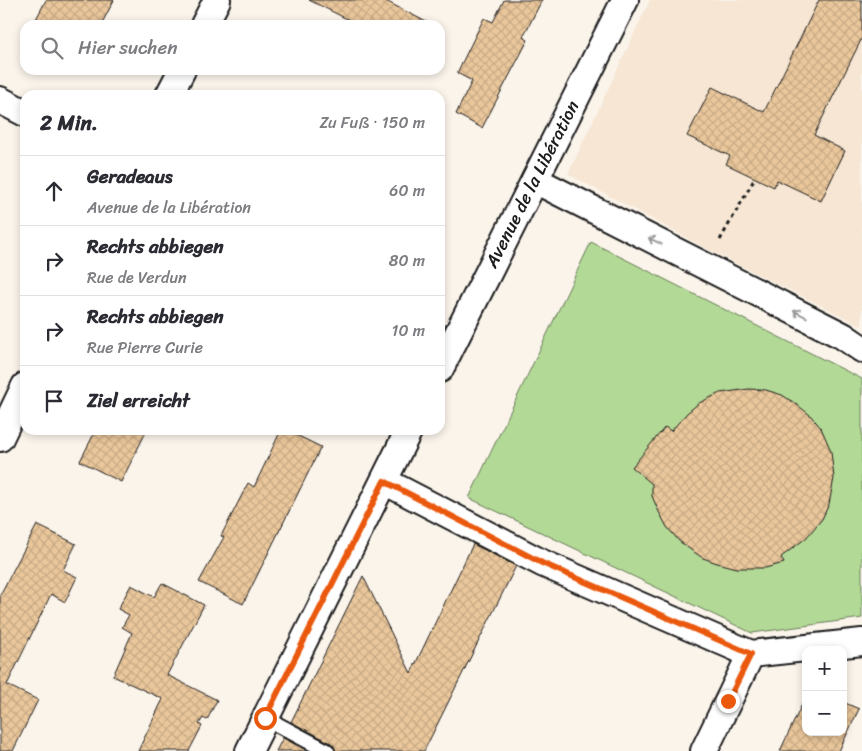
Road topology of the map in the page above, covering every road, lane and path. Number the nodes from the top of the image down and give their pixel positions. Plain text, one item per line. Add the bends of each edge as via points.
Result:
1 (217, 0) edge
2 (624, 0) edge
3 (207, 20) edge
4 (180, 75) edge
5 (172, 90) edge
6 (0, 100) edge
7 (20, 110) edge
8 (755, 178) dead end
9 (534, 180) junction
10 (710, 268) junction
11 (450, 326) edge
12 (445, 348) edge
13 (862, 349) edge
14 (20, 396) edge
15 (407, 435) edge
16 (0, 438) edge
17 (384, 481) junction
18 (862, 642) edge
19 (751, 654) junction
20 (265, 718) junction
21 (249, 751) edge
22 (327, 751) edge
23 (704, 751) edge

1 - 3 street
2 - 9 street, Avenue de la Libération
4 - 5 street
6 - 7 street
8 - 10 path via 713,252
10 -> 9 street
9 - 11 street, Avenue de la Libération
13 -> 10 street via 843,336
11 - 12 street, Avenue de la Libération
14 - 16 street
15 - 17 street
17 - 19 street via 542,563
17 - 20 street
18 - 19 street
19 - 23 street
20 - 21 street
20 - 22 lane

